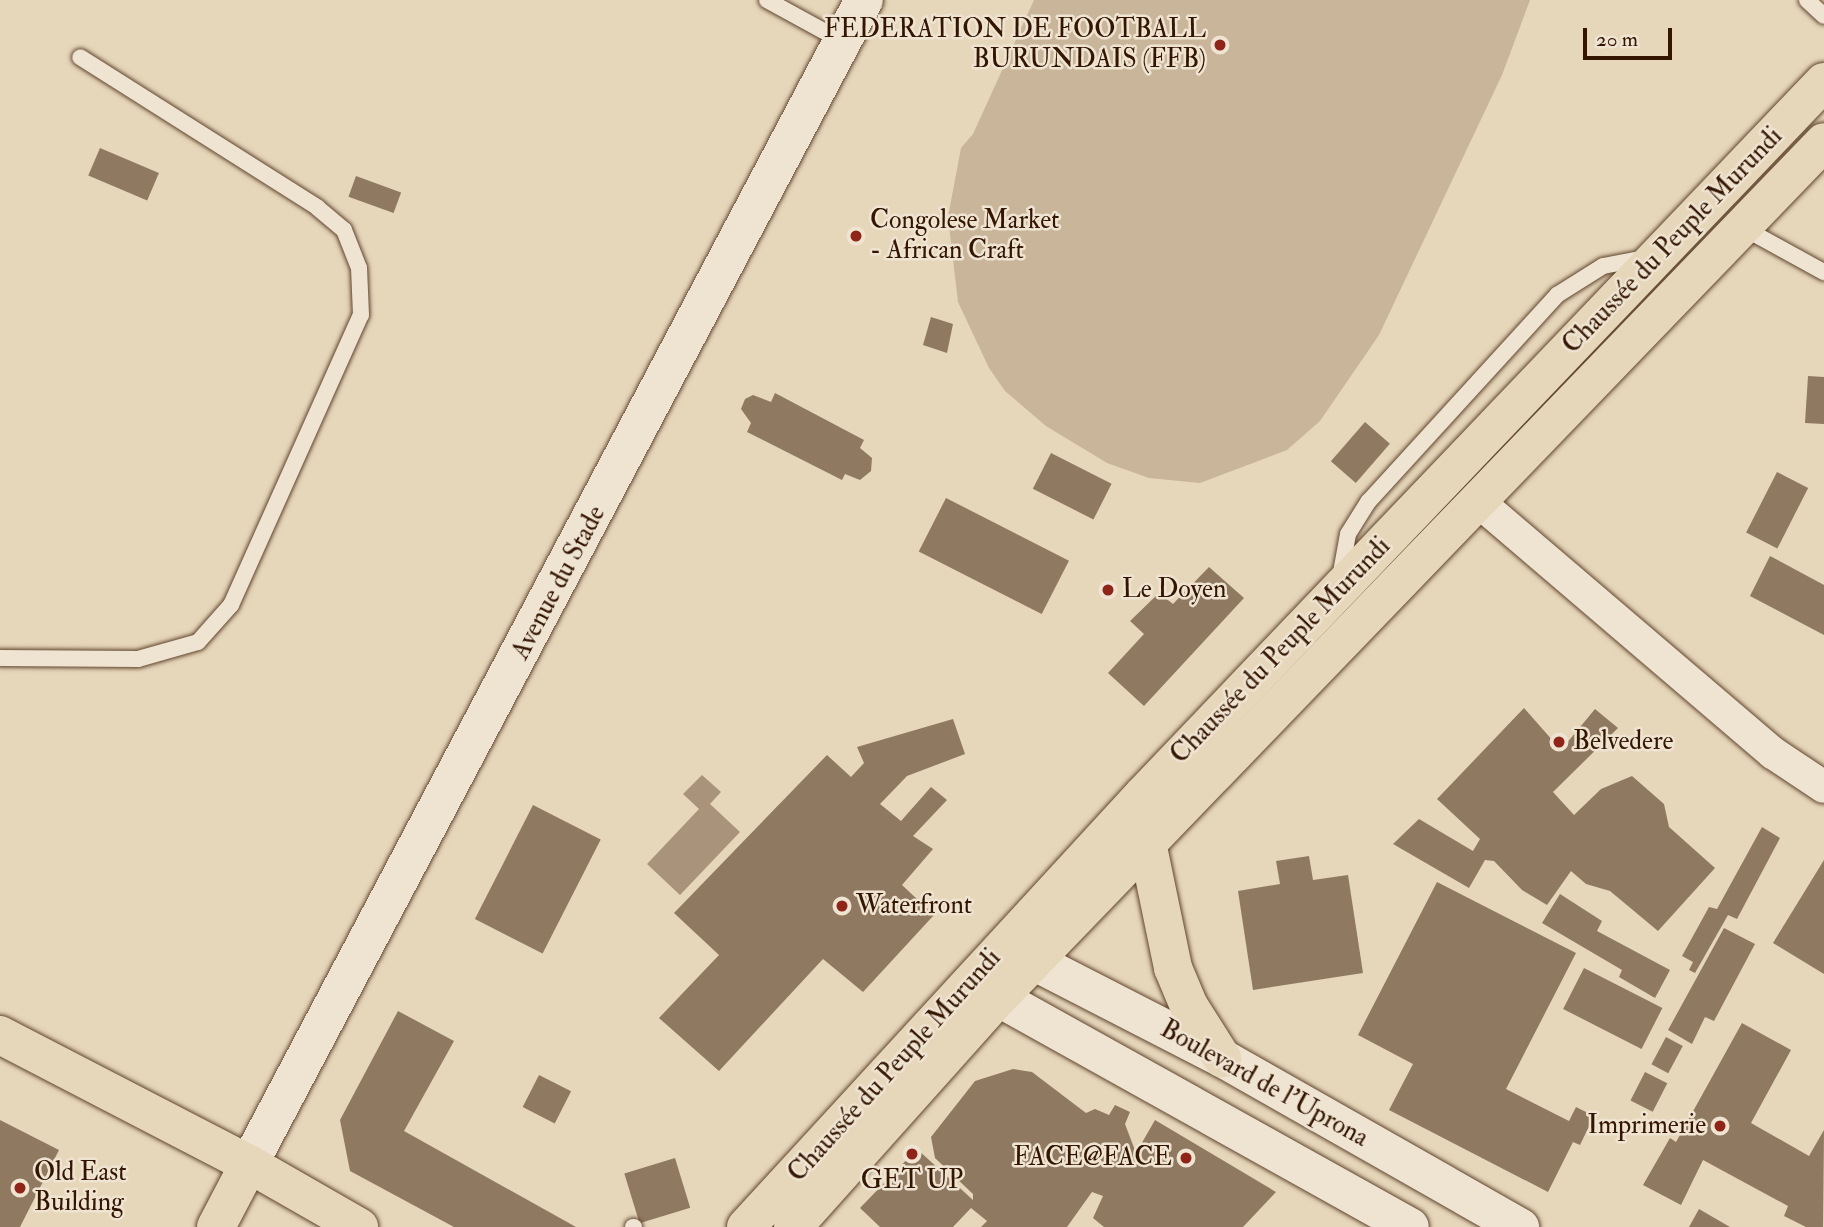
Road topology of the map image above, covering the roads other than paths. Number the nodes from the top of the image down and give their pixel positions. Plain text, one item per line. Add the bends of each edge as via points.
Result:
1 (767, 0) edge
2 (864, 0) edge
3 (1807, 0) edge
4 (1824, 16) edge
5 (845, 43) junction
6 (80, 57) dead end
7 (1824, 82) edge
8 (1824, 142) edge
9 (1741, 227) junction
10 (1824, 272) edge
11 (1479, 502) junction
12 (0, 658) edge
13 (1824, 787) edge
14 (1149, 846) junction
15 (1019, 955) junction
16 (986, 990) junction
17 (1166, 1030) junction
18 (0, 1035) edge
19 (1222, 1058) junction
20 (1140, 1075) junction
21 (249, 1164) junction
22 (216, 1227) edge
23 (359, 1227) edge
24 (746, 1227) edge
25 (793, 1227) edge
26 (1410, 1227) edge
27 (1520, 1227) edge

1 - 5 lane
2 - 5 street, Avenue du Stade
3 - 4 lane
5 - 21 street, Avenue du Stade
6 - 12 lane via 317,207 344,230 359,268 361,315 231,605 198,642 138,659
7 - 15 main road, Chaussée du Peuple Murundi via 1337,592
8 - 9 main road, Chaussée du Peuple Murundi
9 - 10 lane
9 - 11 main road, Chaussée du Peuple Murundi
11 - 13 street via 1773,754
11 - 14 main road, Chaussée du Peuple Murundi
14 - 15 main road, Chaussée du Peuple Murundi
14 - 19 main road via 1173,968 1189,1006
15 - 16 main road, Chaussée du Peuple Murundi
15 - 17 street, Boulevard de l'Uprona
16 - 20 street, Boulevard de l'Uprona
16 - 24 main road, Chaussée du Peuple Murundi
16 - 25 main road, Chaussée du Peuple Murundi
17 - 19 street, Boulevard de l'Uprona
17 - 20 street
18 - 21 main road
19 - 27 street, Boulevard de l'Uprona
20 - 26 street, Boulevard de l'Uprona
21 - 22 main road
21 - 23 main road

